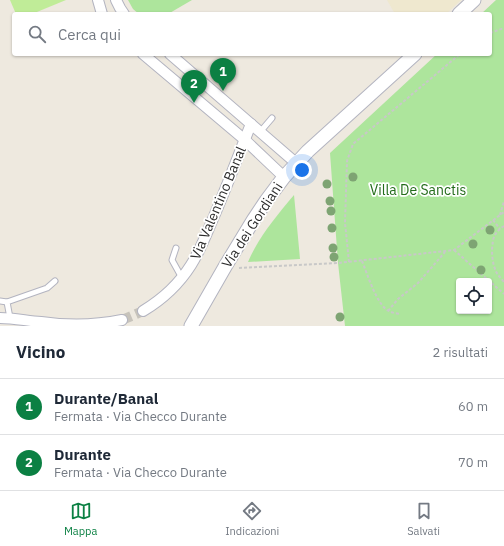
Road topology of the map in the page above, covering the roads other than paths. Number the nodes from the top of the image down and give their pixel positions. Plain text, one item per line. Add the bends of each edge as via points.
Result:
1 (98, 0) edge
2 (116, 0) edge
3 (474, 0) edge
4 (101, 12) edge
5 (123, 12) edge
6 (461, 12) edge
7 (145, 56) edge
8 (172, 56) edge
9 (413, 56) edge
10 (272, 118) dead end
11 (251, 124) junction
12 (260, 132) junction
13 (245, 140) junction
14 (296, 163) junction
15 (284, 177) junction
16 (176, 248) dead end
17 (182, 278) junction
18 (55, 281) dead end
19 (0, 301) edge
20 (8, 302) junction
21 (143, 311) tunnel mouth
22 (5, 318) edge
23 (122, 320) tunnel mouth
24 (191, 326) edge

1 - 4 street
2 - 5 street
3 - 6 street
7 - 13 street
8 - 11 street
9 - 14 street, Via dei Gordiani
10 - 12 lane
11 - 12 street
11 - 13 street, Via Valentino Banal
12 - 14 street
13 - 15 street
13 - 17 street, Via Valentino Banal via 204,240
14 - 15 street, Via dei Gordiani
15 - 24 street, Via dei Gordiani via 250,224
16 - 17 lane via 172,260
17 - 21 street, Via Valentino Banal via 172,289 164,291 156,303
18 - 20 lane via 47,288
19 - 20 lane
20 - 22 lane
22 - 23 street via 81,326 102,325 108,320

